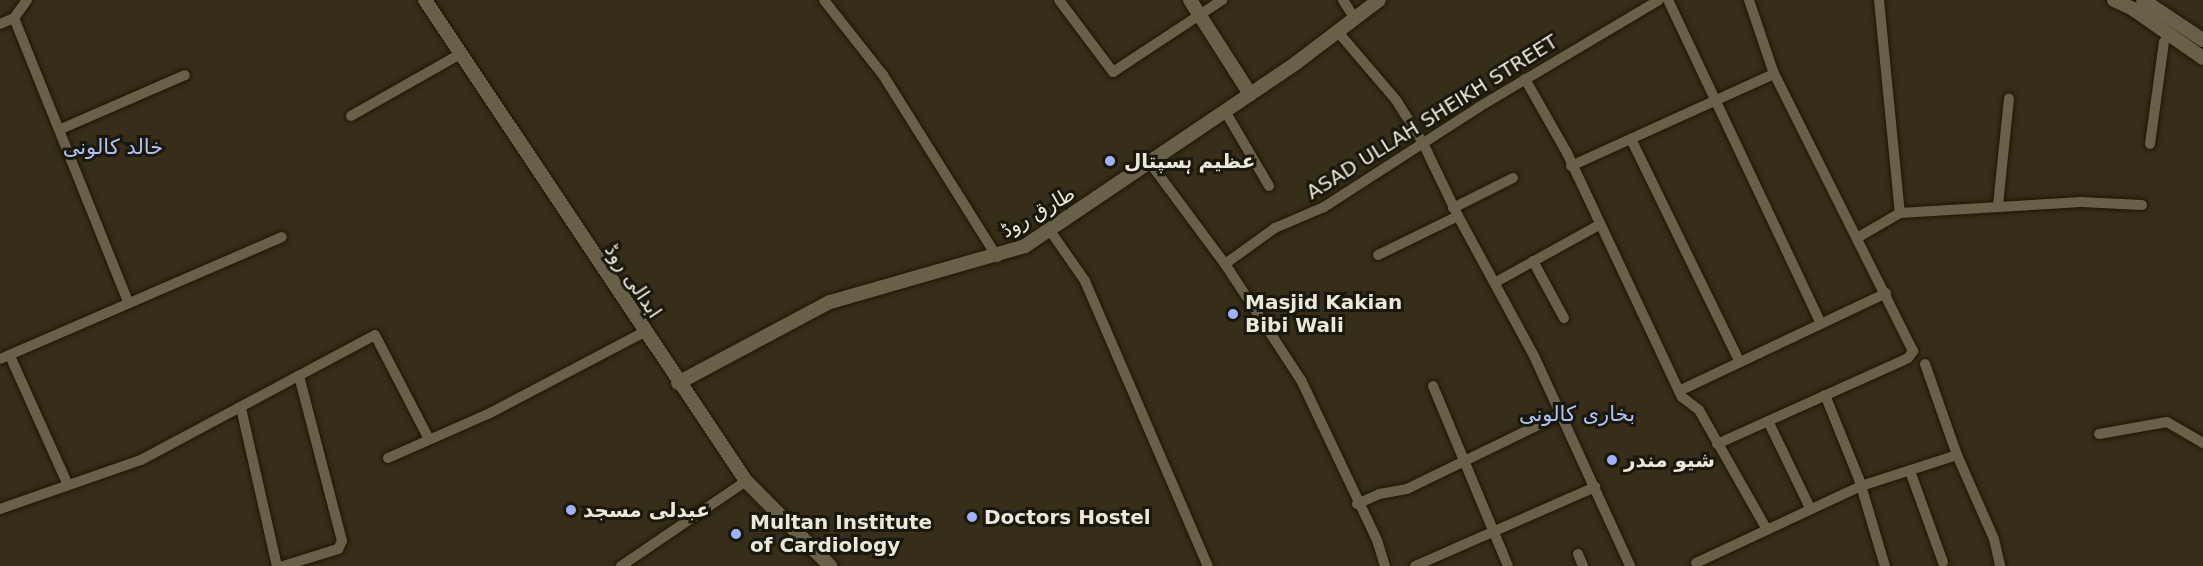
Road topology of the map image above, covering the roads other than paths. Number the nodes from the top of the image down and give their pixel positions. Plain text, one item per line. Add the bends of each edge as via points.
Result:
1 (27, 0) edge
2 (425, 0) edge
3 (824, 0) edge
4 (1059, 0) edge
5 (1190, 0) edge
6 (1222, 0) edge
7 (1343, 0) edge
8 (1379, 0) edge
9 (1659, 0) edge
10 (1668, 0) edge
11 (1749, 0) edge
12 (1879, 0) edge
13 (2114, 0) edge
14 (2143, 0) edge
15 (1200, 15) junction
16 (14, 18) junction
17 (1355, 19) junction
18 (0, 24) edge
19 (1338, 32) junction
20 (2203, 40) edge
21 (2164, 42) dead end
22 (460, 54) junction
23 (2203, 58) edge
24 (1774, 74) junction
25 (185, 75) dead end
26 (1525, 79) junction
27 (1250, 94) junction
28 (2009, 99) dead end
29 (1715, 101) junction
30 (1226, 111) junction
31 (351, 116) dead end
32 (61, 129) junction
33 (1631, 139) junction
34 (1423, 143) junction
35 (2150, 144) dead end
36 (1150, 164) junction
37 (1571, 166) junction
38 (1513, 178) dead end
39 (1269, 186) dead end
40 (1998, 205) junction
41 (2142, 205) dead end
42 (1455, 212) junction
43 (1900, 213) junction
44 (1599, 225) junction
45 (1051, 232) junction
46 (282, 237) dead end
47 (1857, 238) junction
48 (1378, 255) dead end
49 (997, 257) junction
50 (1533, 261) junction
51 (1225, 264) junction
52 (1496, 282) junction
53 (1886, 292) junction
54 (128, 302) junction
55 (1564, 318) dead end
56 (1821, 323) junction
57 (644, 332) junction
58 (5, 357) edge
59 (1740, 362) junction
60 (1925, 364) dead end
61 (299, 376) junction
62 (678, 383) junction
63 (1433, 386) dead end
64 (1678, 391) junction
65 (1825, 395) junction
66 (241, 408) junction
67 (1560, 415) junction
68 (1768, 421) junction
69 (2099, 434) dead end
70 (429, 440) junction
71 (2203, 443) edge
72 (1717, 444) junction
73 (1957, 455) junction
74 (388, 458) dead end
75 (1466, 458) junction
76 (1910, 471) junction
77 (746, 481) junction
78 (68, 486) junction
79 (1861, 486) junction
80 (1595, 487) junction
81 (1357, 504) junction
82 (1810, 508) junction
83 (0, 509) edge
84 (1766, 528) junction
85 (1495, 531) junction
86 (1578, 555) dead end
87 (1943, 562) dead end
88 (302, 563) edge
89 (1696, 563) dead end
90 (277, 566) edge
91 (283, 566) edge
92 (621, 566) edge
93 (830, 566) edge
94 (1208, 566) edge
95 (1385, 566) edge
96 (1415, 566) edge
97 (1508, 566) edge
98 (1583, 566) edge
99 (1630, 566) edge
100 (1885, 566) edge
101 (2000, 566) edge

1 - 16 street
2 - 22 street, ابدالی روڈ
3 - 49 street via 883,75
4 - 15 street via 1113,72
5 - 15 street
6 - 15 street
7 - 17 street
8 - 17 street, طارق روڈ
9 - 26 street, ASAD ULLAH SHEIKH STREET
10 - 29 street
11 - 24 street
12 - 43 street
13 - 23 street
14 - 20 street
15 - 27 street
16 - 18 street
16 - 32 street
17 - 19 street, طارق روڈ
19 - 27 street, طارق روڈ
19 - 34 street via 1396,100
21 - 35 street
22 - 31 street
22 - 57 street, ابدالی روڈ
24 - 29 street
24 - 47 street
25 - 32 street
26 - 34 street, ASAD ULLAH SHEIKH STREET
26 - 37 street
27 - 30 street, طارق روڈ
28 - 40 street
29 - 33 street
29 - 56 street
30 - 36 street, طارق روڈ
30 - 39 street
32 - 54 street
33 - 37 street
33 - 59 street
34 - 42 street
34 - 51 street, ASAD ULLAH SHEIKH STREET via 1324,207 1275,228
36 - 45 street, طارق روڈ
36 - 51 street
37 - 44 street
38 - 42 street
40 - 41 street
40 - 43 street
42 - 48 street
42 - 52 street
43 - 47 street
44 - 50 street
44 - 64 street
45 - 49 street, طارق روڈ
45 - 94 street via 1085,281
46 - 54 street
47 - 53 street
49 - 62 street, طارق روڈ via 830,303
50 - 52 street
50 - 55 street
51 - 81 street via 1301,380
52 - 67 street
53 - 56 street
53 - 65 street via 1912,354
54 - 58 street
56 - 59 street
57 - 62 street, ابدالی روڈ
57 - 70 street via 490,413
58 - 78 street
59 - 64 street
60 - 73 street
61 - 66 street
61 - 70 street via 375,335
61 - 88 street via 342,542 338,549
62 - 77 street, ابدالی روڈ
63 - 75 street
64 - 72 street via 1685,402 1699,410
65 - 68 street
65 - 79 street
66 - 78 street via 141,460
66 - 90 street
67 - 75 street
67 - 80 street
68 - 72 street
68 - 82 street
69 - 71 street via 2167,422
70 - 74 street
72 - 84 street
73 - 76 street
73 - 101 street via 1994,538
75 - 81 street via 1407,489 1379,494
75 - 85 street
76 - 79 street
76 - 87 street
77 - 92 street
77 - 93 street, ابدالی روڈ
78 - 83 street
79 - 82 street
79 - 100 street
80 - 85 street
80 - 99 street
81 - 95 street via 1377,540
82 - 84 street
84 - 89 street
85 - 96 street
85 - 97 street
86 - 98 street
88 - 91 street

